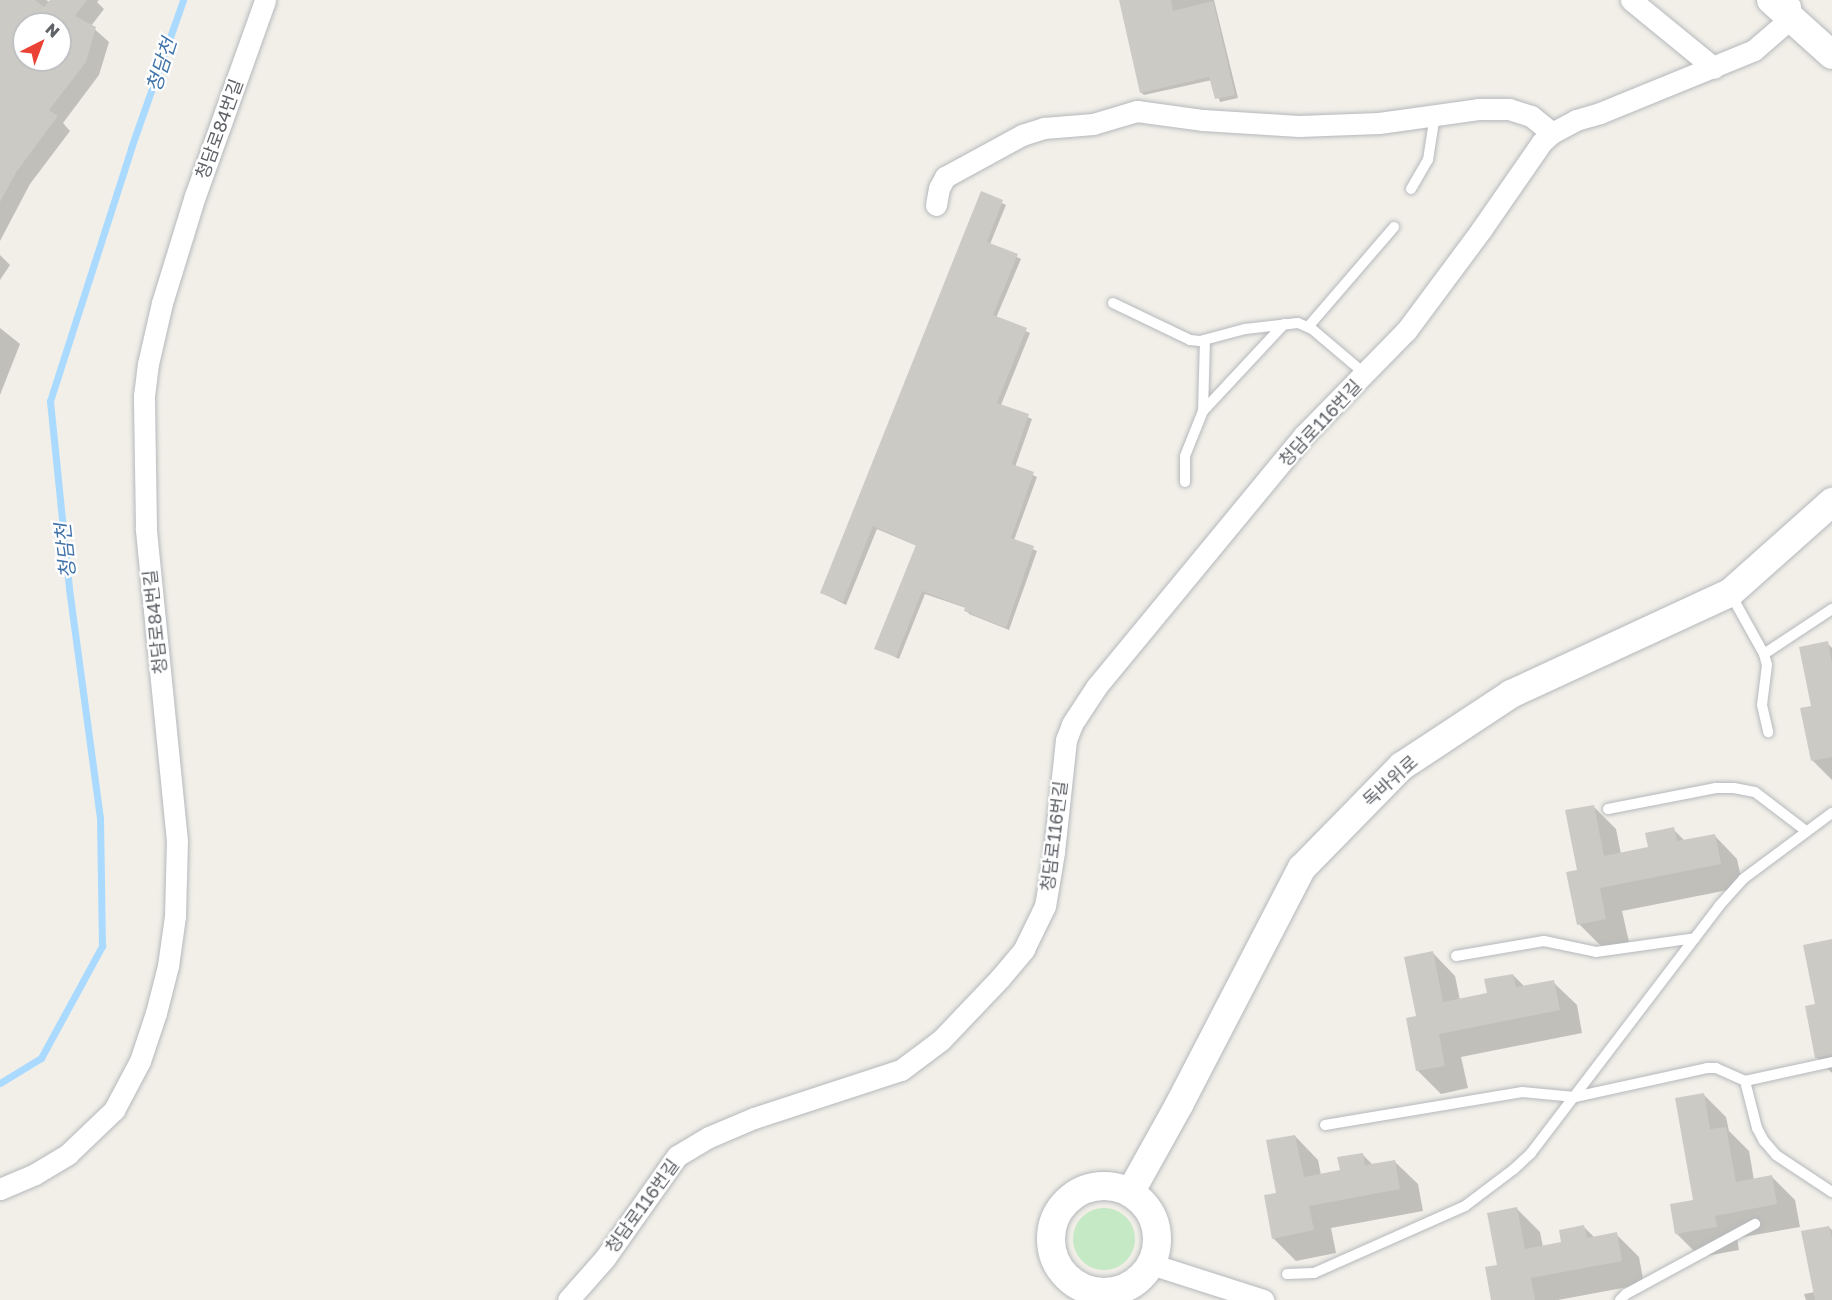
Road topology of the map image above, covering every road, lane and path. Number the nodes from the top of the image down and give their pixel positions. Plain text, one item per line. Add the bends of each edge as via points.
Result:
1 (265, 0) edge
2 (1631, 0) edge
3 (1784, 6) edge
4 (1832, 55) edge
5 (1714, 68) junction
6 (1435, 115) junction
7 (1551, 132) junction
8 (1411, 189) dead end
9 (936, 205) dead end
10 (1394, 227) dead end
11 (1113, 303) dead end
12 (1284, 324) junction
13 (1308, 327) junction
14 (1204, 341) junction
15 (1365, 374) junction
16 (1203, 411) junction
17 (1185, 482) dead end
18 (1832, 502) edge
19 (1730, 592) junction
20 (1832, 609) edge
21 (1764, 654) junction
22 (1768, 732) dead end
23 (1608, 809) dead end
24 (1832, 813) edge
25 (1806, 831) junction
26 (1695, 938) junction
27 (1456, 956) dead end
28 (1832, 1062) edge
29 (1745, 1081) junction
30 (1575, 1097) junction
31 (1325, 1125) dead end
32 (0, 1189) edge
33 (1832, 1192) edge
34 (1130, 1193) junction
35 (1755, 1224) dead end
36 (1151, 1264) junction
37 (1287, 1274) dead end
38 (1065, 1291) edge
39 (568, 1300) edge
40 (1263, 1300) edge
41 (1620, 1300) edge

1 - 32 street, 청담로84번길 via 195,196 162,303 144,396 146,528 177,841 175,916 168,966 141,1061 114,1110 68,1154
2 - 5 street
3 - 4 main road
3 - 5 street, 청담로116번길 via 1754,50
5 - 7 street, 청담로116번길
6 - 7 street via 1509,109 1531,116
6 - 8 lane via 1428,160
6 - 9 street via 1361,124 1299,126 1203,120 1153,111 1121,114 1085,125 1034,131 1003,144 945,177
7 - 15 street, 청담로116번길 via 1406,331
10 - 13 lane
11 - 14 lane via 1190,340
12 - 13 lane
12 - 14 lane
12 - 16 lane
13 - 15 lane, 청담로116번길
14 - 16 lane
15 - 39 street, 청담로116번길 via 1304,435 1083,706 1066,740 1045,906 1024,949 1006,970 941,1040 901,1070 754,1118 677,1156 605,1258
16 - 17 lane via 1185,456
18 - 19 main road, 독바위로
19 - 21 lane
19 - 34 main road, 독바위로 via 1511,694 1402,766 1302,868
20 - 21 lane
21 - 22 lane via 1767,665 1762,705
23 - 25 lane via 1734,788 1755,792
24 - 25 lane
25 - 26 lane via 1743,879
26 - 27 lane via 1596,952 1544,941
26 - 30 lane
28 - 29 lane
29 - 30 lane via 1707,1068
29 - 33 lane via 1756,1128 1764,1141 1776,1155
30 - 31 lane via 1522,1092
30 - 37 lane via 1531,1153 1465,1206 1314,1273
34 - 36 main road via 1143,1203 1157,1232
34 - 38 main road via 1113,1187 1095,1187 1078,1192 1064,1203 1051,1236
35 - 41 lane
36 - 38 main road via 1125,1288 1107,1292
36 - 40 street

